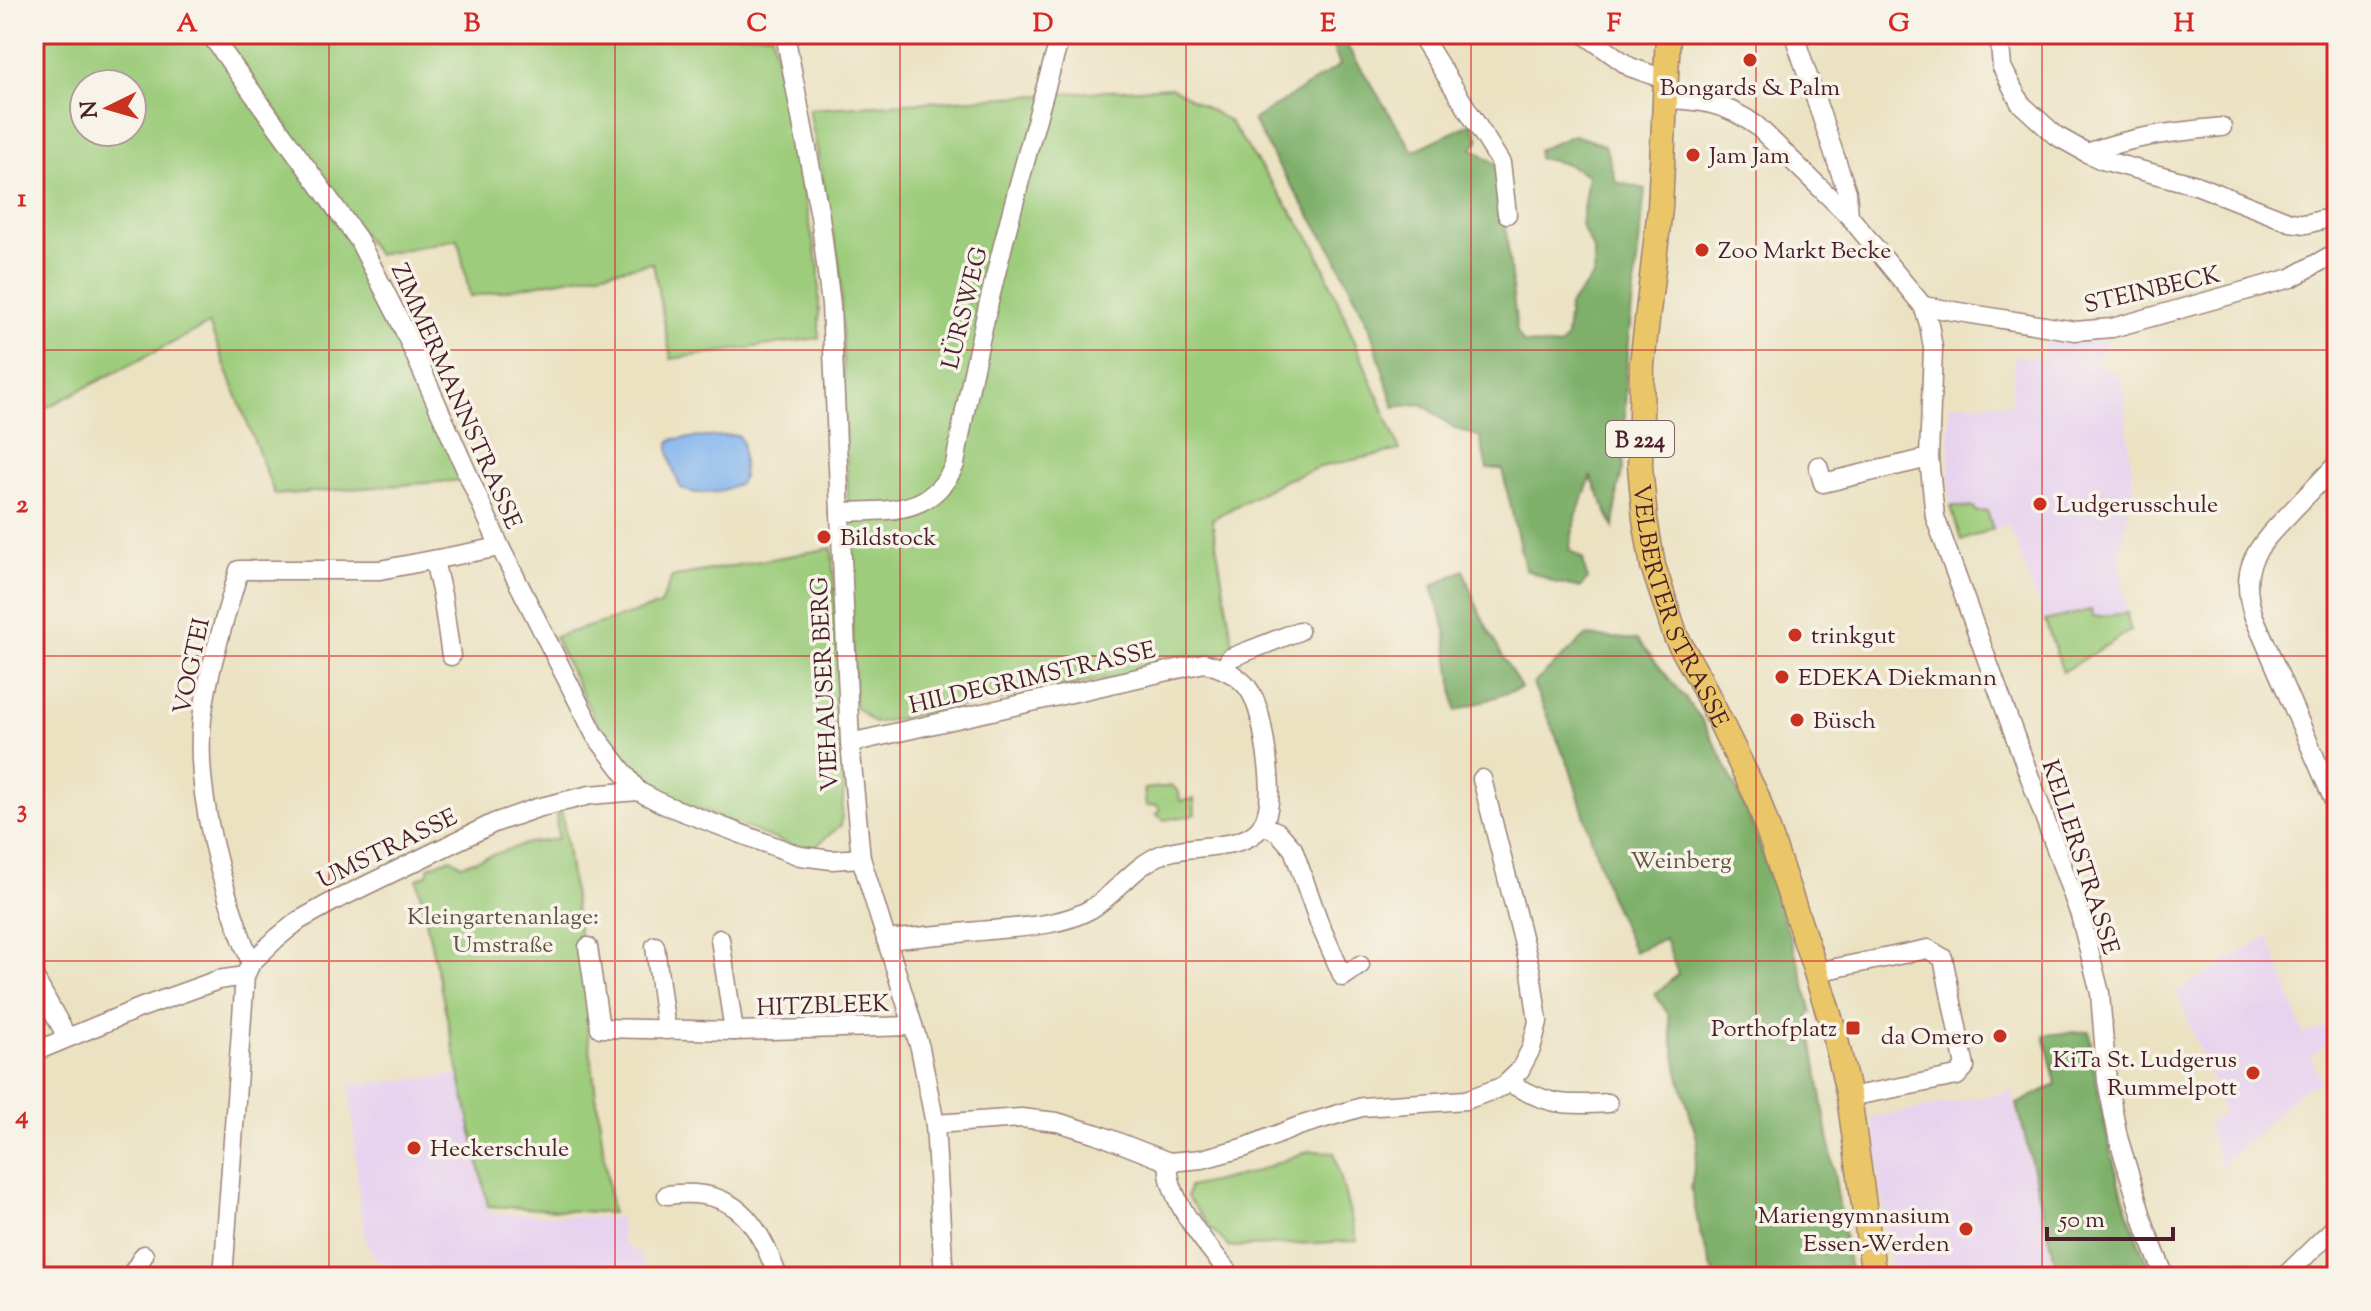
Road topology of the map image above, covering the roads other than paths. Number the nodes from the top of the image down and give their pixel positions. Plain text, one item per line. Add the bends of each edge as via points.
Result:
1 (210, 34) edge
2 (785, 34) edge
3 (1061, 34) edge
4 (1420, 34) edge
5 (1584, 34) edge
6 (1668, 34) edge
7 (1999, 34) edge
8 (1795, 38) dead end
9 (1664, 89) junction
10 (2222, 127) dead end
11 (2087, 153) junction
12 (1507, 214) dead end
13 (1849, 216) junction
14 (2337, 216) edge
15 (2337, 252) edge
16 (1923, 306) junction
17 (1929, 458) junction
18 (2337, 464) edge
19 (1818, 466) dead end
20 (840, 512) junction
21 (500, 547) junction
22 (434, 560) junction
23 (1299, 631) dead end
24 (451, 656) dead end
25 (1225, 668) junction
26 (850, 743) junction
27 (1482, 779) dead end
28 (638, 791) junction
29 (2337, 808) edge
30 (1262, 825) junction
31 (861, 858) junction
32 (720, 939) dead end
33 (886, 940) junction
34 (655, 946) dead end
35 (588, 947) dead end
36 (1360, 965) dead end
37 (248, 969) junction
38 (1816, 972) junction
39 (34, 977) edge
40 (913, 1026) junction
41 (666, 1030) junction
42 (734, 1031) junction
43 (67, 1037) junction
44 (34, 1052) edge
45 (1508, 1082) junction
46 (1849, 1097) junction
47 (1608, 1103) dead end
48 (935, 1124) junction
49 (1169, 1162) junction
50 (667, 1195) dead end
51 (2337, 1225) edge
52 (144, 1255) dead end
53 (130, 1277) edge
54 (223, 1277) edge
55 (778, 1277) edge
56 (944, 1277) edge
57 (1233, 1277) edge
58 (1874, 1277) edge
59 (2165, 1277) edge
60 (2284, 1277) edge

1 - 21 street, ZIMMERMANNSTRASSE via 358,239
2 - 20 street, VIEHAUSER BERG via 827,268
3 - 20 street, LÜRSWEG via 978,345 950,476 921,503
4 - 12 street via 1501,163
5 - 9 street
6 - 9 main road, VELBERTER STRASSE / B 224
7 - 11 street via 2002,67 2020,103 2055,135
8 - 13 street via 1847,192
9 - 13 street, KELLERSTRASSE via 1742,114
9 - 38 main road, VELBERTER STRASSE / B 224 via 1660,208 1640,406 1640,466 1653,566 1676,637 1757,797
10 - 11 street via 2121,140
11 - 14 street via 2196,185 2290,222 2306,224
13 - 16 street, KELLERSTRASSE
15 - 16 street, STEINBECK via 2283,281 2112,328 2075,331
16 - 17 street, KELLERSTRASSE via 1933,348
17 - 19 street via 1823,483
17 - 59 street, KELLERSTRASSE via 1935,517 2080,915 2100,993 2118,1137
18 - 29 street via 2262,542 2248,582 2254,617
20 - 26 street, VIEHAUSER BERG
21 - 22 street, VOGTEI
21 - 28 street, ZIMMERMANNSTRASSE via 595,735
22 - 24 street
22 - 37 street, VOGTEI via 380,570 239,570 209,679 201,737 211,832
23 - 25 street via 1230,658
25 - 26 street, HILDEGRIMSTRASSE via 1204,663
25 - 30 street via 1252,693 1263,728 1269,799
26 - 31 street, VIEHAUSER BERG
27 - 45 street via 1531,972 1538,1022 1531,1049
28 - 31 street via 800,856
28 - 37 street, UMSTRASSE via 565,800 494,823 298,921
30 - 33 street via 1247,838 1184,848 1146,861 1090,909 1054,922
30 - 36 street via 1278,832 1293,849 1343,977
31 - 33 street, VIEHAUSER BERG
32 - 42 street, HITZBLEEK
33 - 40 street, VIEHAUSER BERG
34 - 41 street
35 - 41 street, HITZBLEEK via 600,1028
37 - 43 street
37 - 54 street
38 - 46 main road, B 224
38 - 46 street via 1928,949 1943,958 1965,1067 1957,1076
39 - 43 street
40 - 42 street, HITZBLEEK
40 - 48 street, VIEHAUSER BERG
41 - 42 street, HITZBLEEK
43 - 44 street
45 - 47 street via 1551,1103
45 - 49 street via 1466,1100 1362,1107 1246,1147
46 - 58 main road, B 224
48 - 49 street via 1021,1118 1057,1122
48 - 56 street, VIEHAUSER BERG
49 - 57 street via 1172,1191
50 - 55 street via 725,1200 742,1211 757,1230
51 - 60 street
52 - 53 street

